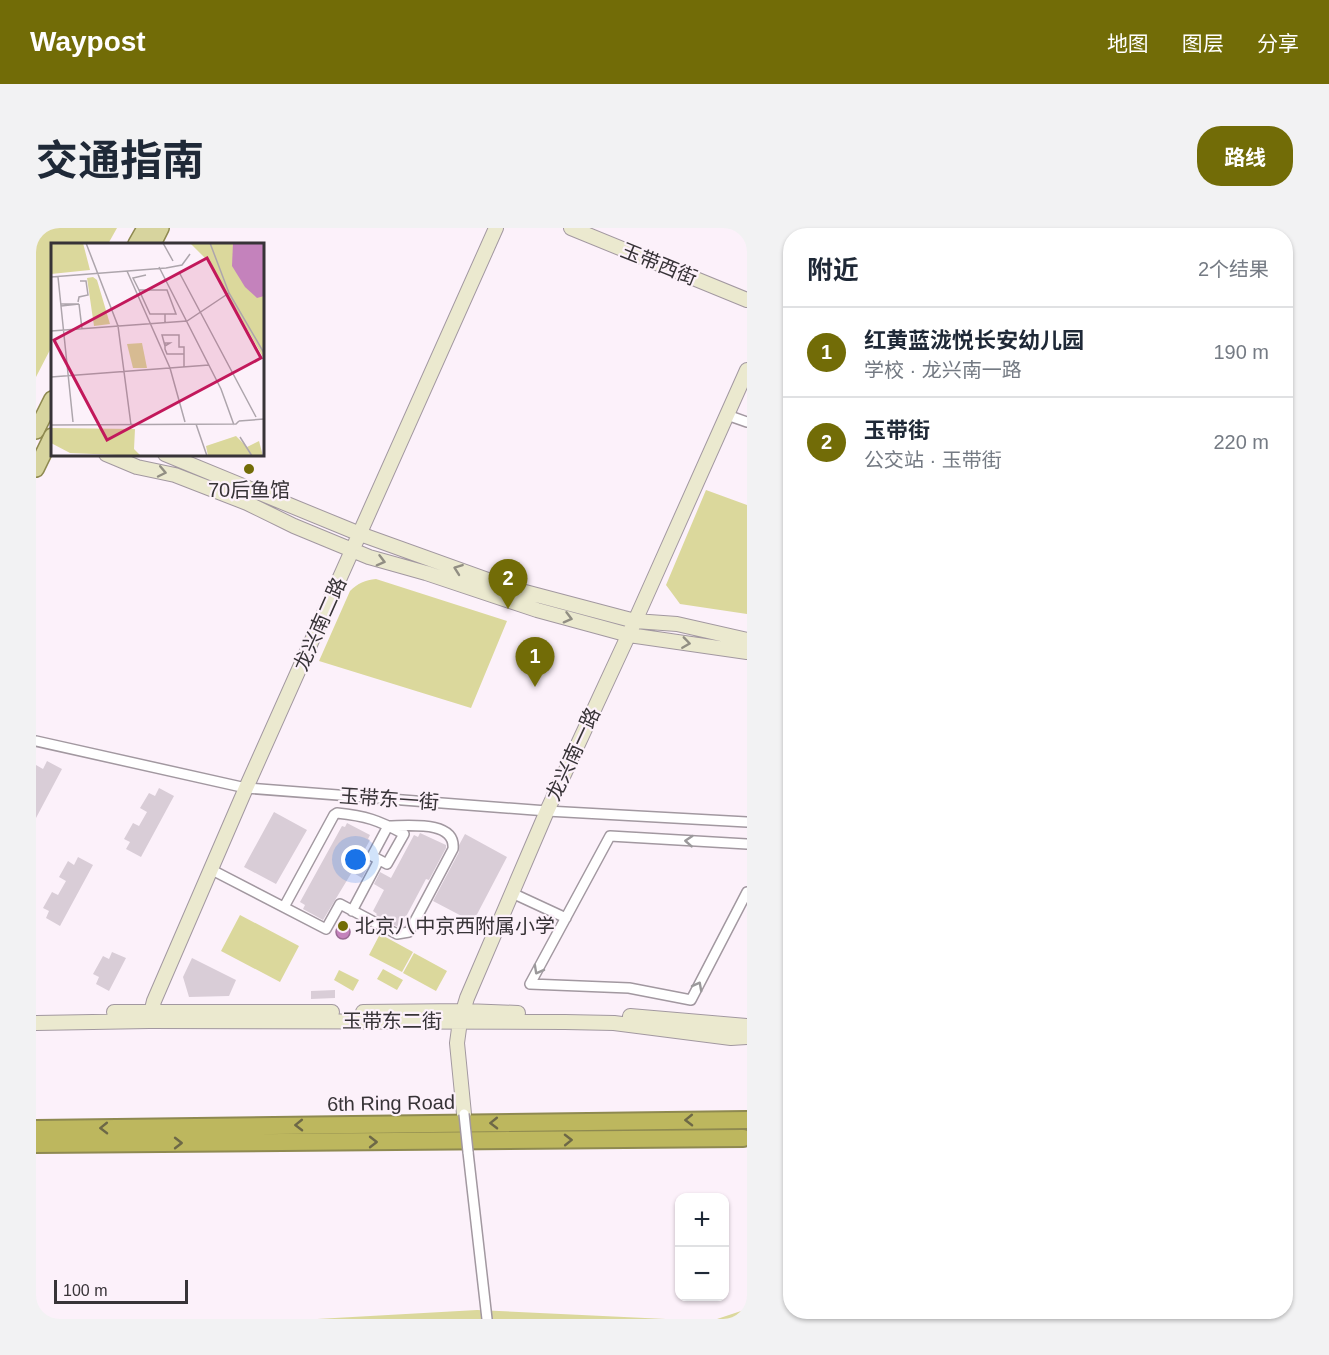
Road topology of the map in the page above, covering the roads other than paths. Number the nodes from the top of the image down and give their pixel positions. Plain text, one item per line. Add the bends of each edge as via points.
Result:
1 (145, 228) edge
2 (161, 228) edge
3 (496, 228) edge
4 (571, 228) edge
5 (137, 243) edge
6 (154, 243) edge
7 (747, 300) edge
8 (747, 370) edge
9 (51, 406) edge
10 (727, 415) junction
11 (747, 422) edge
12 (43, 429) edge
13 (51, 438) edge
14 (111, 456) edge
15 (170, 456) edge
16 (36, 469) edge
17 (360, 534) junction
18 (353, 551) junction
19 (635, 621) junction
20 (628, 635) junction
21 (747, 640) edge
22 (747, 652) edge
23 (36, 741) edge
24 (246, 788) junction
25 (547, 812) junction
26 (747, 822) edge
27 (388, 826) junction
28 (747, 844) edge
29 (380, 860) junction
30 (212, 870) junction
31 (747, 892) edge
32 (512, 893) junction
33 (284, 907) junction
34 (352, 911) junction
35 (566, 918) junction
36 (36, 1014) edge
37 (150, 1016) junction
38 (462, 1016) junction
39 (36, 1023) edge
40 (747, 1026) edge
41 (747, 1036) edge
42 (464, 1114) joint
43 (747, 1120) edge
44 (36, 1129) edge
45 (743, 1138) dead end
46 (36, 1143) edge
47 (487, 1319) edge

1 - 5 main road
2 - 6 main road
3 - 17 street, 龙兴南二路
4 - 7 street, 玉带西街
8 - 10 street, 龙兴南一路
9 - 12 main road
10 - 11 street
10 - 19 street, 龙兴南一路
13 - 16 main road
14 -> 18 street via 137,467 175,475
15 - 17 street
17 - 18 street, 龙兴南二路
19 -> 17 street via 510,588
18 -> 20 street
18 - 24 street, 龙兴南二路
19 - 20 street, 龙兴南一路
19 - 21 street via 676,624
20 -> 22 street
20 - 25 street, 龙兴南一路
23 - 24 street, 玉带东一街
24 - 25 street, 玉带东一街
24 - 30 street, 龙兴南二路
25 - 26 street, 玉带东一街
25 - 32 street, 龙兴南一路
27 - 29 street via 372,856
27 - 29 street via 404,834 387,864
27 - 33 street via 367,816 334,815
27 - 34 street via 432,826 452,837 453,849 417,926 409,932 397,934
28 -> 35 street via 610,836
29 - 34 street
30 - 33 street
30 - 37 street, 龙兴南二路
35 -> 31 street via 530,984 629,988 691,1000
32 - 35 street
32 - 38 street, 龙兴南一路
33 - 34 street via 326,929 340,904
36 - 37 street, 玉带东二街
37 - 38 street, 玉带东二街
37 - 39 street, 玉带东二街
38 - 40 street, 玉带东二街 via 614,1015
38 - 41 street, 玉带东二街 via 614,1023 731,1038
38 - 42 street, 龙兴南一路 via 457,1043
42 - 47 street, 龙兴南一路, bridge
43 -> 44 highway, 6th Ring Road
46 -> 45 highway, 6th Ring Road

